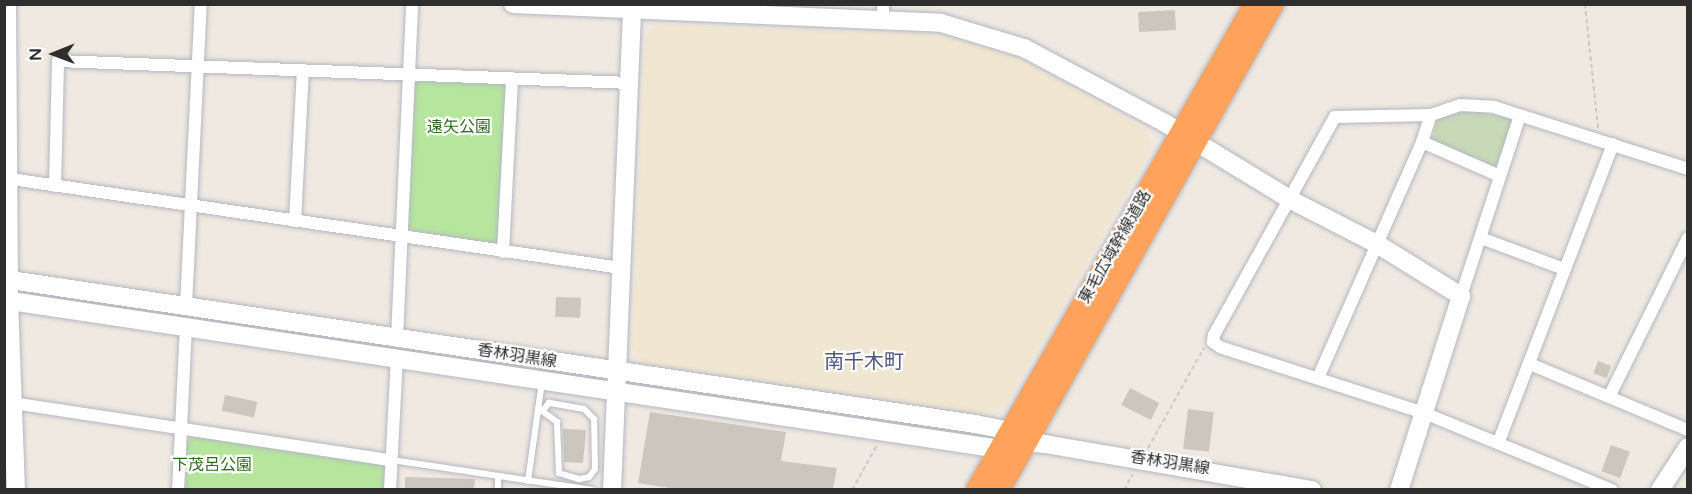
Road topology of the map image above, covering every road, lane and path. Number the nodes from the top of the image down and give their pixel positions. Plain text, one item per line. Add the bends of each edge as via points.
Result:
1 (7, 4) edge
2 (201, 4) edge
3 (412, 4) edge
4 (513, 4) edge
5 (1255, 4) edge
6 (1273, 4) edge
7 (1585, 4) edge
8 (632, 8) edge
9 (883, 12) edge
10 (198, 66) junction
11 (6, 68) edge
12 (303, 70) junction
13 (409, 74) junction
14 (512, 80) junction
15 (630, 83) junction
16 (1431, 115) junction
17 (1520, 116) junction
18 (1189, 137) junction
19 (1599, 140) junction
20 (1422, 142) junction
21 (1613, 144) junction
22 (1688, 169) edge
23 (1500, 176) junction
24 (7, 178) edge
25 (56, 186) junction
26 (1290, 200) junction
27 (190, 206) junction
28 (295, 221) junction
29 (400, 236) junction
30 (1688, 237) edge
31 (1481, 238) junction
32 (1377, 244) junction
33 (503, 252) junction
34 (621, 268) junction
35 (1564, 269) junction
36 (7, 279) edge
37 (1461, 296) junction
38 (7, 300) edge
39 (186, 306) junction
40 (186, 325) junction
41 (397, 338) junction
42 (1206, 345) dead end
43 (397, 357) junction
44 (1530, 364) junction
45 (618, 371) junction
46 (1318, 378) junction
47 (542, 379) junction
48 (616, 390) junction
49 (1610, 395) junction
50 (9, 402) edge
51 (541, 409) junction
52 (1424, 413) junction
53 (181, 430) junction
54 (1688, 430) edge
55 (879, 439) dead end
56 (1013, 441) junction
57 (1499, 441) junction
58 (1688, 447) edge
59 (1148, 448) dead end
60 (391, 460) junction
61 (1135, 470) dead end
62 (498, 477) junction
63 (528, 481) junction
64 (12, 482) edge
65 (178, 489) edge
66 (390, 489) edge
67 (498, 489) edge
68 (593, 489) edge
69 (612, 489) edge
70 (852, 489) edge
71 (977, 489) edge
72 (999, 489) edge
73 (1124, 489) edge
74 (1312, 489) edge
75 (1399, 489) edge
76 (1612, 489) edge
77 (1660, 489) edge

1 - 11 main road
2 - 10 street
3 - 13 street
4 - 8 main road
5 - 18 highway, 東毛広域幹線道路
6 - 18 highway, 東毛広域幹線道路
7 - 19 path
8 - 9 main road via 805,14
8 - 15 main road
9 - 18 main road via 941,23 1024,48
10 - 12 street
10 - 25 street via 58,61
10 - 27 street
11 - 24 main road
12 - 13 street
12 - 28 street
13 - 14 street
13 - 29 street
14 - 15 street
14 - 33 street
15 - 34 main road
16 - 17 street via 1460,105 1494,107
16 - 20 street
16 - 26 street via 1335,117
17 - 19 street
17 - 23 street
18 - 26 main road
18 - 56 highway, 東毛広域幹線道路
19 - 21 street
20 - 23 street
20 - 32 street
21 - 22 street
21 - 35 street
23 - 31 street
24 - 25 street
24 - 36 main road
25 - 27 street
26 - 32 main road
26 - 46 street via 1213,342 1220,348
27 - 28 street
27 - 39 street
28 - 29 street
29 - 33 street
29 - 41 street
30 - 49 street
31 - 35 street
31 - 37 street
32 - 37 main road
32 - 46 street
33 - 34 street
34 - 45 main road
35 - 44 street
36 - 38 main road
36 - 39 main road, 香林羽黒線
37 - 52 main road
38 - 40 main road, 香林羽黒線
38 - 50 main road
39 - 41 main road, 香林羽黒線
40 - 43 main road, 香林羽黒線
40 - 53 street
41 - 45 main road, 香林羽黒線
42 - 59 path
43 - 47 main road, 香林羽黒線
43 - 60 street
44 - 49 street
44 - 57 street
45 - 48 main road
45 - 56 main road, 香林羽黒線
46 - 52 street
47 - 48 main road, 香林羽黒線
47 - 51 lane
48 - 56 main road, 香林羽黒線
48 - 69 main road
49 - 54 street
50 - 53 street
50 - 64 main road
51 - 51 lane via 549,403 584,408 594,419 595,469 589,477 579,479 559,473 557,422
51 - 63 lane
52 - 57 street
52 - 75 main road
53 - 60 street
53 - 65 street
55 - 70 path
56 - 71 highway, 東毛広域幹線道路
56 - 72 highway, 東毛広域幹線道路
56 - 74 main road, 香林羽黒線 via 1217,470
57 - 76 street
58 - 77 main road
60 - 62 lane
60 - 66 street
61 - 73 path
62 - 63 lane
62 - 67 lane
63 - 68 lane

